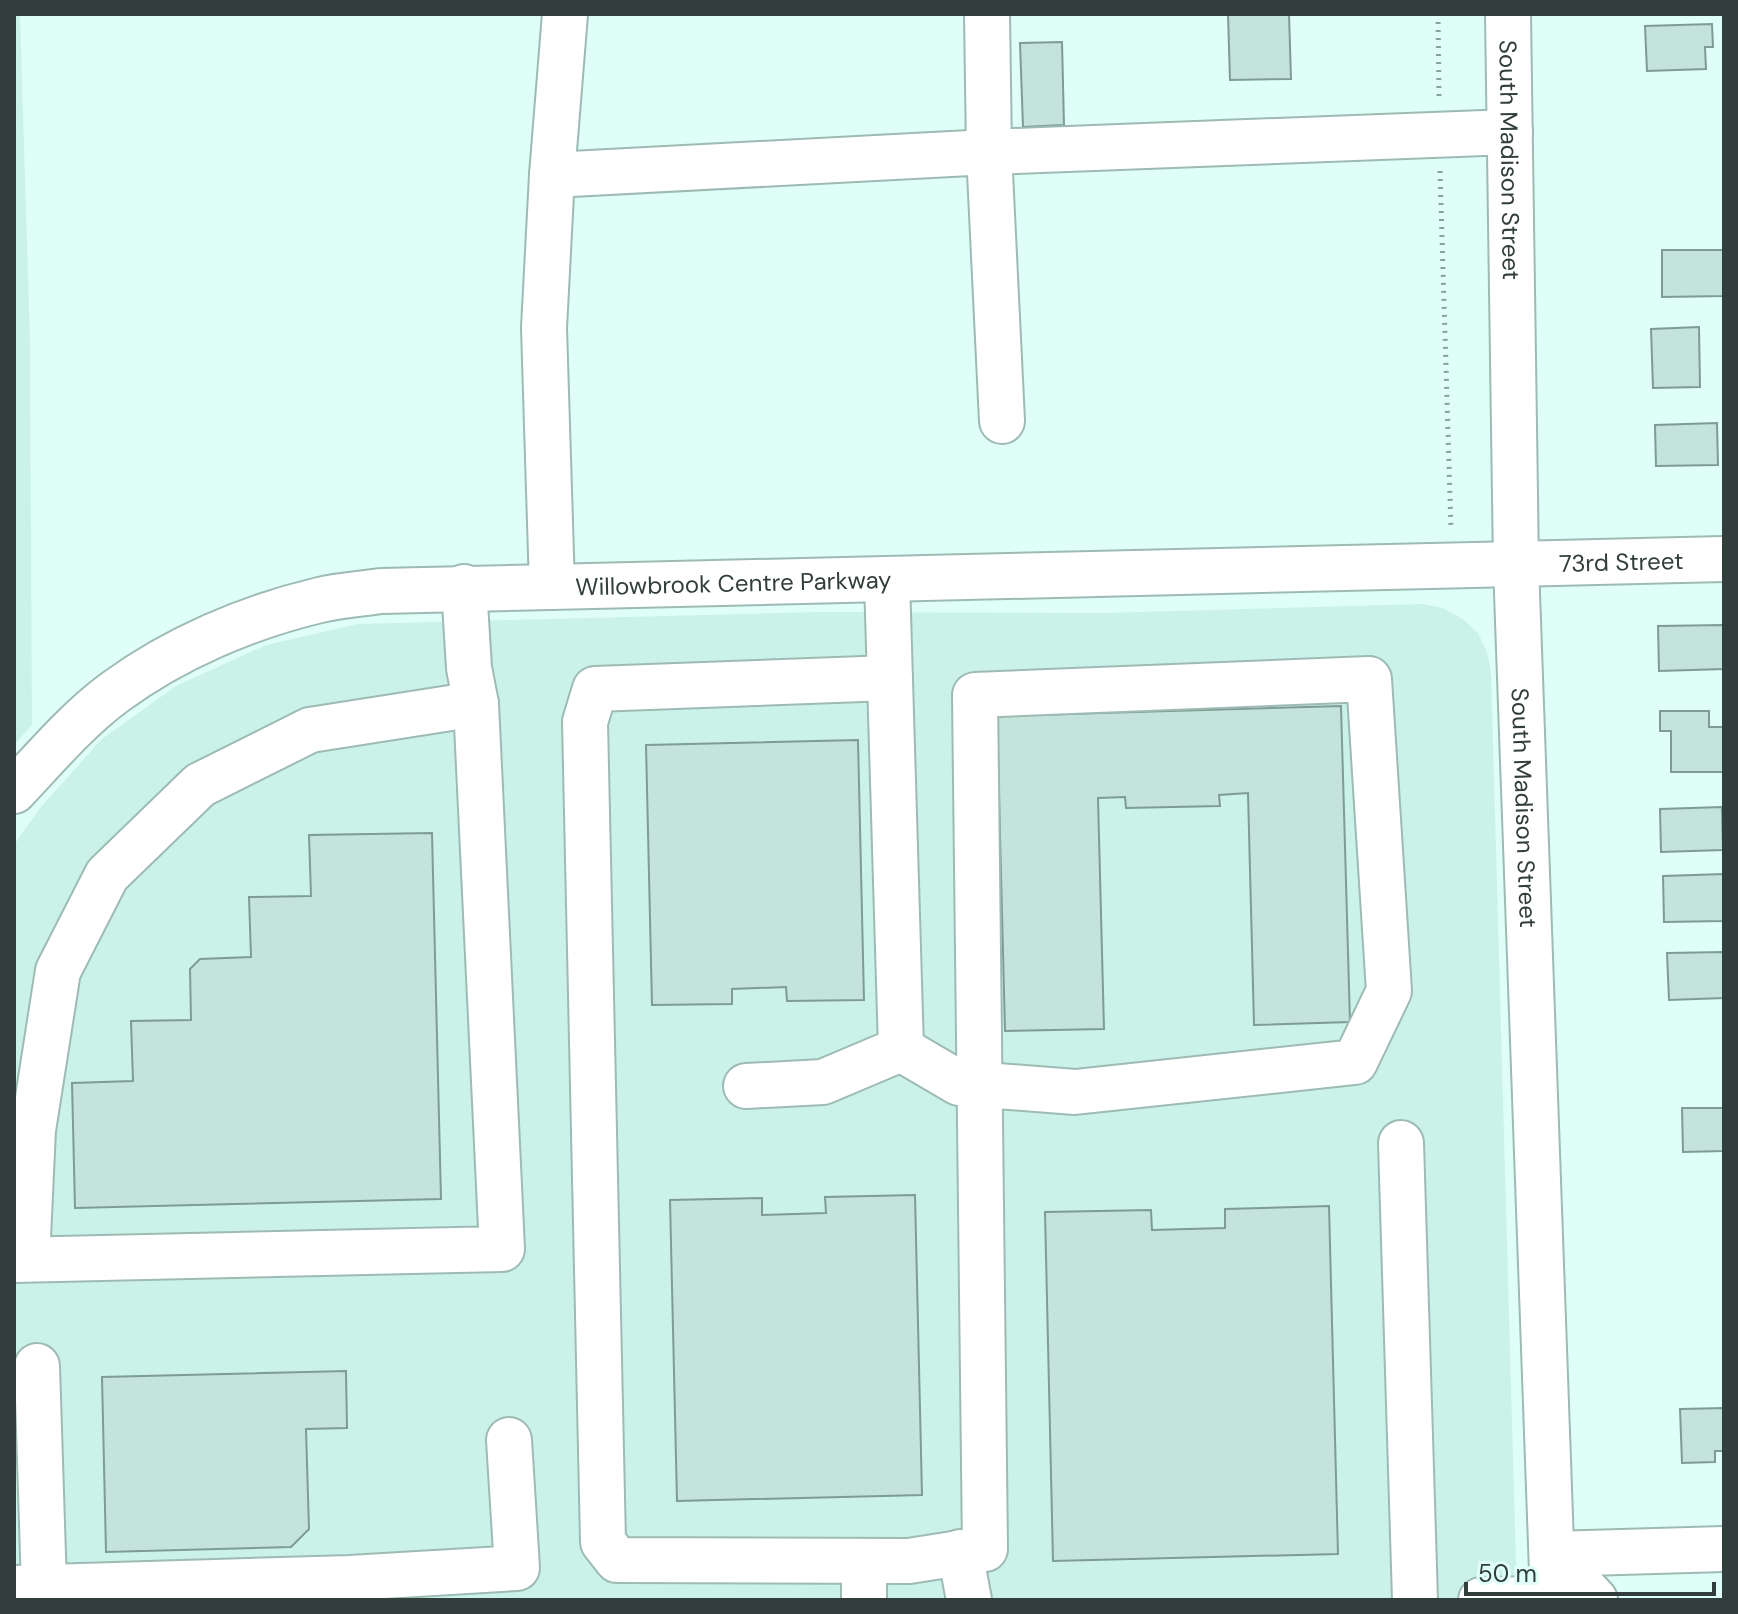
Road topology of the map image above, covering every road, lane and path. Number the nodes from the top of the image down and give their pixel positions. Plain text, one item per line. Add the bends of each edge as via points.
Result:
1 (565, 14) edge
2 (987, 14) edge
3 (1438, 14) edge
4 (1508, 14) edge
5 (1510, 132) junction
6 (1439, 134) junction
7 (989, 152) junction
8 (552, 175) junction
9 (1002, 421) dead end
10 (1724, 559) edge
11 (1516, 565) junction
12 (1453, 566) junction
13 (887, 580) junction
14 (464, 587) junction
15 (552, 587) junction
16 (890, 678) junction
17 (476, 704) junction
18 (14, 791) edge
19 (901, 1049) junction
20 (981, 1085) junction
21 (746, 1086) dead end
22 (1401, 1143) dead end
23 (20, 1260) edge
24 (37, 1366) dead end
25 (509, 1440) dead end
26 (1724, 1549) edge
27 (960, 1552) junction
28 (1552, 1554) junction
29 (864, 1580) edge
30 (29, 1588) edge
31 (969, 1600) edge
32 (1415, 1600) edge
33 (1481, 1600) edge
34 (1553, 1600) edge
35 (1595, 1600) edge

1 - 8 street
2 - 7 street
3 - 6 path
4 - 5 street, South Madison Street
5 - 6 street
5 - 11 street, South Madison Street
6 - 7 street
6 - 12 path
7 - 8 street
7 - 9 street
8 - 15 street via 544,328
10 - 11 street, 73rd Street
11 - 12 street, Willowbrook Centre Parkway
11 - 28 street, South Madison Street
12 - 13 street, Willowbrook Centre Parkway
13 - 15 street, Willowbrook Centre Parkway
13 - 16 street
14 - 15 street, Willowbrook Centre Parkway
14 - 17 street
14 - 18 street, Willowbrook Centre Parkway via 322,599 219,633 114,693
16 - 19 street
16 - 29 street via 595,689 585,722 603,1542 617,1560
17 - 23 street via 310,730 200,785 107,875 58,971 33,1130
17 - 23 street via 502,1249
19 - 20 street via 959,1083
19 - 21 street via 823,1082
20 - 20 street via 975,695 1369,679 1389,991 1355,1062 1075,1092
20 - 27 street via 985,1549
22 - 32 street
24 - 30 street
25 - 30 street via 517,1568
26 - 28 street
27 - 29 street via 909,1561
27 - 31 street
28 - 34 street, South Madison Street
28 - 35 street
33 - 34 street

